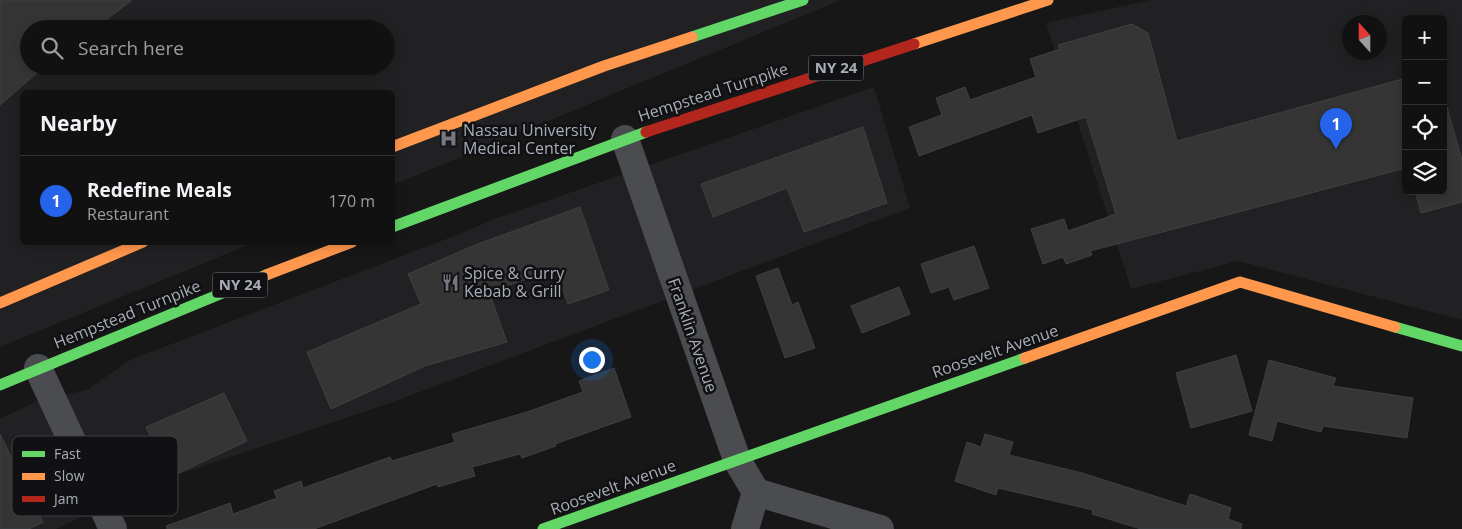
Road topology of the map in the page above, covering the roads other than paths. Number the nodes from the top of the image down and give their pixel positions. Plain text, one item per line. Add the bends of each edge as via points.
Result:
1 (803, 0) edge
2 (1048, 0) edge
3 (625, 139) junction
4 (395, 146) edge
5 (395, 226) edge
6 (136, 245) edge
7 (344, 245) edge
8 (0, 304) edge
9 (1462, 346) edge
10 (38, 368) junction
11 (0, 384) edge
12 (70, 436) edge
13 (737, 460) junction
14 (756, 492) junction
15 (107, 516) edge
16 (113, 529) edge
17 (542, 529) edge
18 (745, 529) edge
19 (880, 529) edge

1 - 4 main road via 604,66
2 - 3 main road, Hempstead Turnpike / NY 24
3 - 5 main road, Hempstead Turnpike / NY 24
3 - 13 street, Franklin Avenue
6 - 8 main road
7 - 10 main road, Hempstead Turnpike / NY 24
9 - 13 main road, Roosevelt Avenue via 1240,282
10 - 11 main road, Hempstead Turnpike / NY 24
10 - 12 street
13 - 14 street, Franklin Avenue
13 - 17 main road, Roosevelt Avenue
14 - 18 street
14 - 19 street
15 - 16 street

